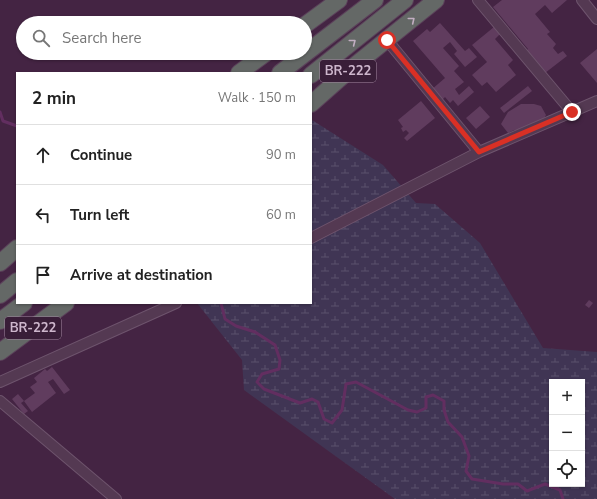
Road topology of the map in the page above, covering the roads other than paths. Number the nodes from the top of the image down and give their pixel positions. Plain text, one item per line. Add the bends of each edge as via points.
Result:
1 (339, 0) edge
2 (375, 0) edge
3 (405, 0) edge
4 (436, 0) edge
5 (478, 0) edge
6 (582, 0) edge
7 (597, 19) edge
8 (312, 20) edge
9 (387, 40) junction
10 (312, 48) edge
11 (257, 60) edge
12 (297, 60) edge
13 (240, 72) edge
14 (281, 72) edge
15 (312, 74) edge
16 (597, 101) edge
17 (312, 103) edge
18 (572, 112) junction
19 (479, 152) junction
20 (312, 237) edge
21 (16, 249) edge
22 (0, 263) edge
23 (16, 282) edge
24 (0, 295) edge
25 (23, 304) edge
26 (65, 304) edge
27 (174, 304) edge
28 (0, 321) edge
29 (0, 352) edge
30 (0, 382) edge
31 (0, 401) edge
32 (116, 499) edge

1 - 8 highway
2 - 10 highway
15 -> 3 highway, BR-222
9 -> 4 highway, BR-222
5 - 18 street
6 - 7 street
9 - 17 highway, BR-222
9 - 19 street
11 - 13 highway
12 - 14 highway
16 - 18 street
18 - 19 street
19 - 20 street
21 - 22 highway
23 - 24 highway
25 - 28 highway, BR-222
26 - 29 highway, BR-222
27 - 30 street
31 - 32 street

